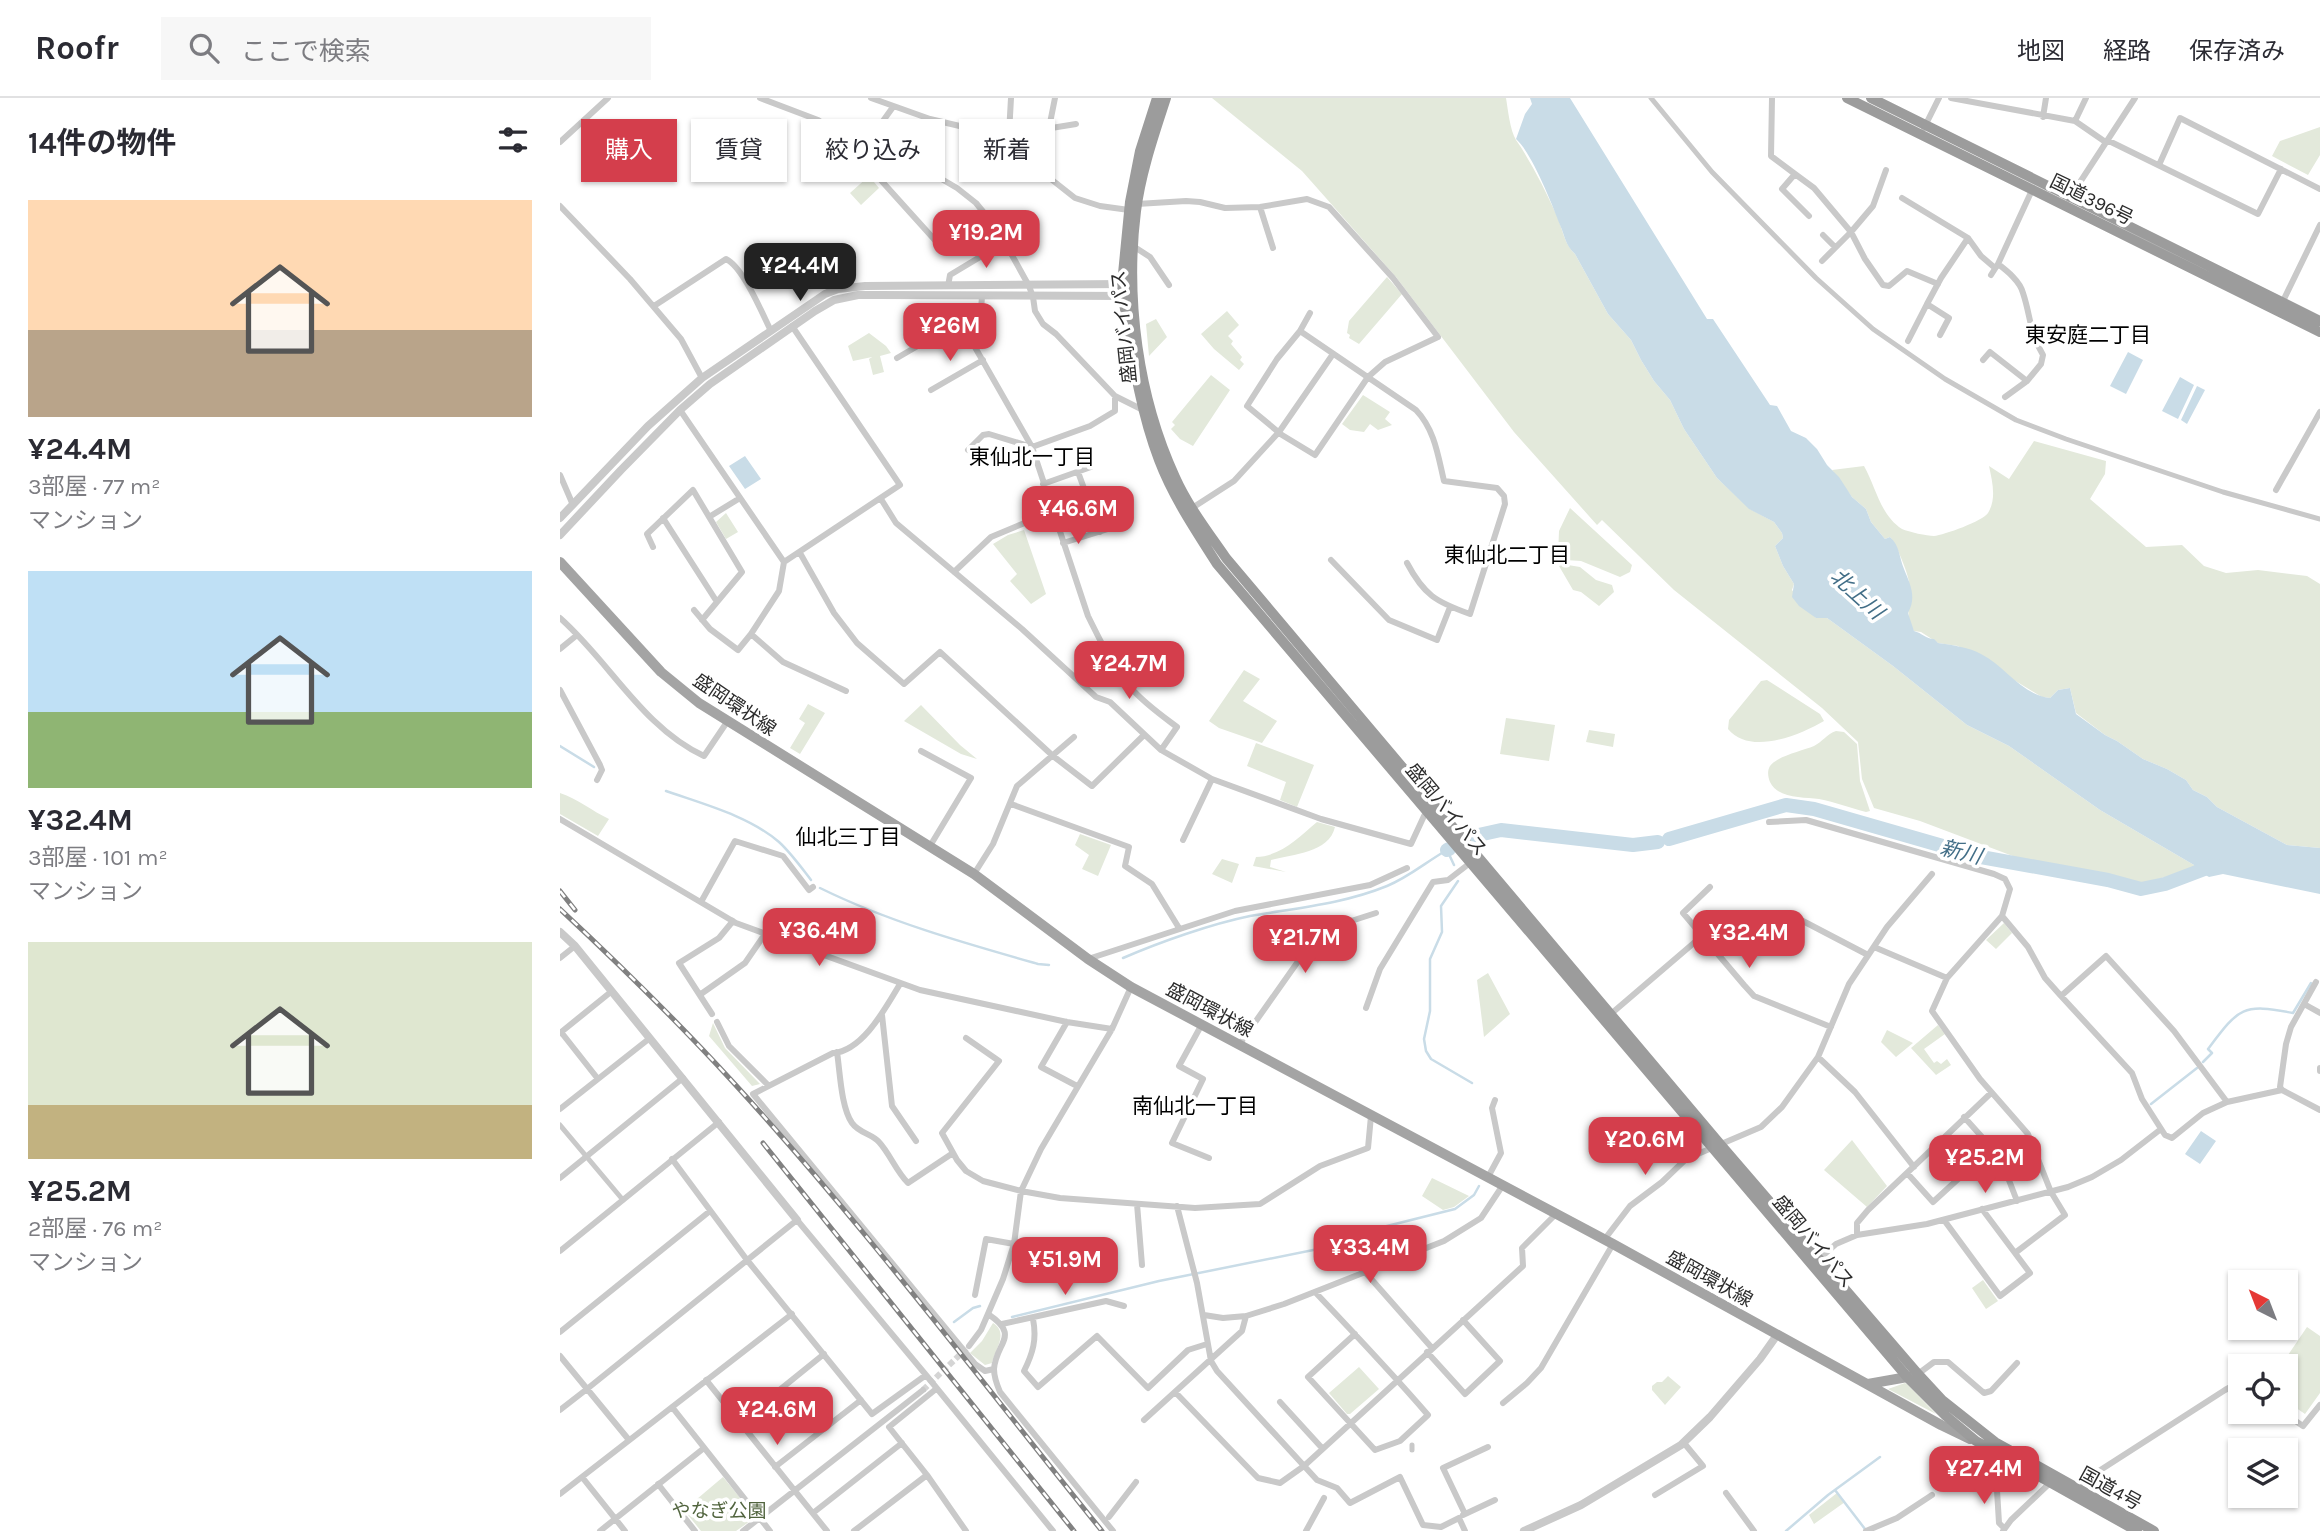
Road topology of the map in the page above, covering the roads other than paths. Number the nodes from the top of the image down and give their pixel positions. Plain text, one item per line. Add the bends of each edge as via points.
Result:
1 (608, 98) edge
2 (760, 98) edge
3 (871, 98) edge
4 (1011, 98) edge
5 (1055, 98) edge
6 (1157, 98) edge
7 (1166, 98) edge
8 (1651, 98) edge
9 (1772, 98) edge
10 (1847, 98) edge
11 (1871, 98) edge
12 (1939, 98) edge
13 (1951, 98) edge
14 (2046, 98) edge
15 (2086, 98) edge
16 (2135, 98) edge
17 (892, 103) edge
18 (2043, 117) junction
19 (815, 119) edge
20 (882, 119) edge
21 (1008, 119) edge
22 (1051, 119) edge
23 (2075, 121) junction
24 (1076, 124) dead end
25 (959, 127) edge
26 (1055, 127) edge
27 (1924, 130) junction
28 (2109, 141) junction
29 (560, 142) edge
30 (2159, 165) junction
31 (2281, 169) junction
32 (1886, 170) dead end
33 (1795, 174) junction
34 (945, 181) edge
35 (883, 182) edge
36 (1055, 182) edge
37 (2035, 185) junction
38 (2320, 189) edge
39 (1902, 198) dead end
40 (2068, 202) junction
41 (560, 206) edge
42 (1133, 207) junction
43 (1260, 207) junction
44 (1809, 216) dead end
45 (989, 218) junction
46 (2320, 225) edge
47 (1851, 232) junction
48 (1823, 235) dead end
49 (1968, 238) junction
50 (1005, 243) junction
51 (1133, 246) junction
52 (1273, 247) dead end
53 (1835, 247) junction
54 (1822, 261) dead end
55 (1997, 266) junction
56 (1991, 275) dead end
57 (1938, 284) junction
58 (1169, 285) dead end
59 (948, 286) junction
60 (1029, 286) junction
61 (1128, 290) junction
62 (982, 297) junction
63 (1033, 297) junction
64 (1927, 304) junction
65 (654, 306) junction
66 (2280, 306) junction
67 (1310, 313) dead end
68 (960, 321) junction
69 (2320, 321) edge
70 (792, 326) junction
71 (771, 331) junction
72 (1300, 331) junction
73 (2320, 332) edge
74 (1940, 335) dead end
75 (1908, 341) dead end
76 (1333, 354) junction
77 (897, 358) dead end
78 (1983, 359) dead end
79 (983, 360) junction
80 (1368, 377) junction
81 (702, 378) junction
82 (2027, 381) junction
83 (931, 390) dead end
84 (1115, 396) junction
85 (2005, 397) dead end
86 (680, 410) junction
87 (1143, 410) junction
88 (2320, 412) edge
89 (2317, 426) edge
90 (1279, 432) junction
91 (1032, 447) junction
92 (968, 450) dead end
93 (1091, 467) dead end
94 (1078, 472) junction
95 (560, 475) edge
96 (1043, 484) junction
97 (2276, 490) dead end
98 (740, 498) junction
99 (881, 499) junction
100 (573, 505) junction
101 (1188, 510) junction
102 (709, 517) junction
103 (560, 518) edge
104 (663, 519) junction
105 (2320, 519) edge
106 (1027, 522) dead end
107 (1124, 524) dead end
108 (1100, 532) junction
109 (560, 535) edge
110 (1063, 543) junction
111 (653, 547) dead end
112 (800, 553) junction
113 (1331, 560) dead end
114 (560, 562) edge
115 (784, 562) junction
116 (1407, 563) dead end
117 (954, 572) junction
118 (717, 602) junction
119 (1450, 607) junction
120 (694, 610) dead end
121 (560, 618) edge
122 (702, 620) junction
123 (751, 634) junction
124 (577, 635) junction
125 (560, 649) edge
126 (560, 690) edge
127 (846, 691) dead end
128 (727, 722) junction
129 (1144, 735) junction
130 (1074, 737) dead end
131 (1161, 750) junction
132 (921, 751) dead end
133 (1053, 756) junction
134 (1212, 779) junction
135 (597, 780) dead end
136 (1011, 804) junction
137 (1428, 813) junction
138 (560, 819) edge
139 (1769, 822) dead end
140 (1183, 840) dead end
141 (930, 846) junction
142 (1470, 863) junction
143 (1407, 868) dead end
144 (974, 874) junction
145 (1932, 874) dead end
146 (813, 887) dead end
147 (1710, 887) dead end
148 (701, 902) junction
149 (1376, 913) dead end
150 (2002, 916) junction
151 (1801, 920) dead end
152 (733, 922) junction
153 (1179, 928) junction
154 (560, 932) edge
155 (765, 934) junction
156 (1702, 936) junction
157 (575, 946) junction
158 (1874, 947) junction
159 (1868, 955) junction
160 (560, 958) edge
161 (1088, 959) junction
162 (1947, 978) junction
163 (2316, 982) dead end
164 (900, 984) junction
165 (1131, 987) junction
166 (612, 991) junction
167 (701, 994) junction
168 (2061, 996) junction
169 (2304, 1004) junction
170 (1366, 1008) dead end
171 (882, 1013) junction
172 (1612, 1013) junction
173 (2320, 1013) edge
174 (712, 1014) dead end
175 (717, 1022) dead end
176 (1068, 1022) junction
177 (1202, 1024) junction
178 (1831, 1027) junction
179 (1112, 1029) junction
180 (561, 1032) edge
181 (650, 1038) junction
182 (966, 1038) dead end
183 (1239, 1045) junction
184 (837, 1052) junction
185 (1818, 1057) junction
186 (683, 1078) junction
187 (598, 1079) junction
188 (768, 1085) junction
189 (1077, 1086) junction
190 (2282, 1090) junction
191 (1991, 1093) junction
192 (1495, 1100) dead end
193 (2227, 1102) junction
194 (560, 1109) edge
195 (2320, 1110) edge
196 (1371, 1116) junction
197 (1964, 1117) junction
198 (719, 1122) junction
199 (560, 1125) edge
200 (2161, 1129) junction
201 (916, 1141) dead end
202 (1713, 1147) junction
203 (1992, 1148) junction
204 (953, 1153) junction
205 (586, 1157) junction
206 (1209, 1158) dead end
207 (672, 1159) junction
208 (1914, 1167) junction
209 (1907, 1173) junction
210 (1488, 1177) junction
211 (560, 1178) edge
212 (1503, 1185) junction
213 (1021, 1191) junction
214 (2051, 1192) junction
215 (623, 1200) junction
216 (2017, 1201) junction
217 (1137, 1204) junction
218 (1177, 1206) junction
219 (1982, 1209) junction
220 (710, 1211) junction
221 (1556, 1214) junction
222 (797, 1220) junction
223 (1944, 1220) junction
224 (1857, 1235) junction
225 (1609, 1240) junction
226 (1014, 1244) junction
227 (560, 1251) edge
228 (2015, 1253) junction
229 (747, 1259) junction
230 (1818, 1259) junction
231 (1142, 1265) dead end
232 (1365, 1272) junction
233 (1315, 1292) junction
234 (975, 1295) dead end
235 (1124, 1306) dead end
236 (792, 1314) junction
237 (989, 1314) junction
238 (1204, 1315) junction
239 (1245, 1316) junction
240 (1033, 1319) junction
241 (1463, 1320) junction
242 (1002, 1324) junction
243 (560, 1332) edge
244 (1355, 1334) junction
245 (1777, 1335) junction
246 (1208, 1344) junction
247 (970, 1346) tunnel mouth
248 (1429, 1350) junction
249 (824, 1354) junction
250 (560, 1356) edge
251 (1211, 1361) junction
252 (2017, 1363) dead end
253 (994, 1369) junction
254 (926, 1375) junction
255 (1913, 1376) junction
256 (1397, 1379) junction
257 (706, 1380) junction
258 (1868, 1384) junction
259 (2228, 1388) edge
260 (587, 1389) junction
261 (936, 1389) junction
262 (923, 1390) tunnel mouth
263 (1176, 1393) junction
264 (861, 1400) junction
265 (1280, 1402) dead end
266 (1503, 1403) dead end
267 (2320, 1405) edge
268 (672, 1407) junction
269 (560, 1410) edge
270 (1144, 1420) dead end
271 (740, 1422) junction
272 (1349, 1422) junction
273 (2298, 1423) edge
274 (1978, 1437) junction
275 (629, 1440) junction
276 (902, 1443) junction
277 (1684, 1443) junction
278 (1488, 1447) dead end
279 (704, 1448) junction
280 (1322, 1448) junction
281 (1989, 1460) dead end
282 (775, 1466) junction
283 (1304, 1466) junction
284 (927, 1475) junction
285 (582, 1477) junction
286 (2053, 1480) junction
287 (1136, 1482) dead end
288 (659, 1485) junction
289 (794, 1490) junction
290 (2070, 1490) junction
291 (1726, 1493) dead end
292 (560, 1494) edge
293 (1655, 1495) dead end
294 (1932, 1495) dead end
295 (1324, 1498) dead end
296 (1495, 1500) dead end
297 (813, 1513) junction
298 (1462, 1516) junction
299 (1109, 1517) dead end
300 (760, 1518) junction
301 (615, 1519) junction
302 (964, 1529) edge
303 (2004, 1530) edge
304 (600, 1531) edge
305 (625, 1531) edge
306 (695, 1531) edge
307 (743, 1531) edge
308 (770, 1531) edge
309 (827, 1531) edge
310 (854, 1531) edge
311 (952, 1531) edge
312 (1053, 1531) edge
313 (1113, 1531) edge
314 (1306, 1531) edge
315 (1465, 1531) edge
316 (1524, 1531) edge
317 (1753, 1531) edge
318 (1866, 1531) edge
319 (2137, 1531) edge
320 (2154, 1531) edge

1 - 29 street
2 - 19 street
3 - 17 street
4 - 21 street
5 - 22 street
6 - 42 highway, 盛岡バイパス via 1140,151
7 - 42 highway, 盛岡バイパス
8 - 105 street via 1712,172 1816,278 1873,329 1945,379 2016,420 2066,439
9 - 33 street via 1770,156
10 - 27 highway, 国道396号
11 - 27 highway, 国道396号
12 - 27 street
13 - 18 street
14 - 18 street
15 - 23 street
16 - 28 street
17 - 20 street
17 - 25 street
18 - 23 street
23 - 28 street
24 - 26 street
27 - 37 highway, 国道396号
28 - 30 street
28 - 40 street
30 - 31 street via 2258,214
30 - 31 street via 2180,118
31 - 38 street
32 - 47 street via 1873,206
33 - 44 street via 1782,189
33 - 47 street via 1814,188
34 - 45 street
35 - 45 street via 942,248
36 - 42 street via 1075,198 1100,206
37 - 40 highway, 国道396号
37 - 55 street
39 - 49 street
40 - 66 highway, 国道396号
41 - 65 street
42 - 43 street via 1200,202 1225,208
42 - 51 highway, 盛岡バイパス
42 - 61 highway, 盛岡バイパス
43 - 52 street
43 - 80 street via 1307,200 1329,207 1438,337 1385,362
45 - 50 street
46 - 66 street
47 - 53 street
47 - 57 street via 1883,285 1889,286 1908,271
48 - 53 street
49 - 55 street via 1981,256
49 - 57 street
50 - 59 street via 950,275
50 - 60 street
51 - 58 street via 1150,257
51 - 61 highway, 盛岡バイパス
53 - 54 street
55 - 56 street
55 - 82 street via 2023,290 2034,339 2043,355
57 - 64 street
59 - 60 street
59 - 71 street via 838,289
60 - 61 street
60 - 63 street
61 - 63 street
61 - 87 highway, 盛岡バイパス
61 - 101 highway, 盛岡バイパス via 1155,426
62 - 63 street
62 - 68 street via 981,309
62 - 70 street via 858,295 834,300
63 - 84 street via 1043,324
64 - 74 street via 1949,318
64 - 75 street
65 - 71 street via 726,259 740,273
65 - 81 street via 681,339
66 - 69 highway, 国道396号
66 - 73 highway, 国道396号
67 - 72 street
68 - 77 street
68 - 79 street
70 - 86 street
70 - 99 street via 900,485
71 - 81 street
72 - 76 street
72 - 90 street via 1247,406
76 - 80 street
76 - 90 street
78 - 82 street via 1990,352
79 - 83 street
79 - 91 street
80 - 90 street via 1315,456
80 - 119 street via 1426,420 1444,481 1497,488 1504,496 1470,614
81 - 100 street
82 - 85 street
84 - 87 street
84 - 91 street via 1115,411 1090,426
86 - 98 street
86 - 109 street
87 - 101 highway, 盛岡バイパス via 1160,464
88 - 89 street
89 - 97 street
90 - 101 street via 1234,481
91 - 92 street via 989,434
91 - 96 street
93 - 94 street
94 - 96 street
94 - 108 street
95 - 100 street
96 - 110 street
98 - 102 street
98 - 115 street
99 - 112 street
99 - 117 street via 897,523
100 - 103 street
101 - 137 highway, 盛岡バイパス via 1217,564
101 - 172 highway, 盛岡バイパス
102 - 104 street via 693,491
102 - 118 street via 742,572
104 - 111 street via 647,534
104 - 118 street
106 - 117 street via 991,537
107 - 108 street
108 - 110 street
110 - 131 street via 1088,616 1129,686 1177,727
112 - 115 street
112 - 133 street via 857,643 904,684 940,652
113 - 119 street via 1389,620 1437,640
114 - 128 main road, 盛岡環状線 via 662,672
115 - 123 street via 779,591
116 - 119 street via 1419,586
117 - 129 street
118 - 122 street
120 - 122 street
121 - 124 street
122 - 123 street via 738,650
123 - 127 street via 783,662
124 - 125 street
124 - 128 street via 659,725 695,752 704,756
126 - 135 street via 600,765
128 - 141 main road, 盛岡環状線
129 - 131 street
129 - 133 street via 1092,786
130 - 133 street
131 - 134 street
132 - 141 street via 971,778
133 - 136 street via 1017,786
134 - 137 street via 1321,820 1411,844
134 - 140 street
136 - 144 street
136 - 153 street via 1129,847 1125,866 1152,884
137 - 142 highway, 盛岡バイパス
138 - 148 street
139 - 150 street via 1806,820 1994,874 2005,879 2010,889
141 - 144 main road, 盛岡環状線
142 - 170 street via 1448,880 1433,882 1380,969
142 - 202 highway, 盛岡バイパス
143 - 153 street via 1370,886 1235,911
144 - 161 main road, 盛岡環状線
145 - 158 street
146 - 148 street via 809,890 783,856 735,841
147 - 156 street via 1683,913
148 - 152 street
149 - 183 street via 1323,930
150 - 162 street
150 - 168 street
151 - 159 street
152 - 155 street
152 - 167 street via 719,937 679,962
153 - 161 street
154 - 157 street
155 - 164 street
155 - 167 street via 745,963
156 - 172 street
156 - 178 street via 1754,996
157 - 160 street
157 - 166 street
158 - 159 street
158 - 162 street
159 - 178 street via 1849,984
161 - 165 main road, 盛岡環状線
162 - 191 street via 1931,1011
163 - 169 street
164 - 171 street
164 - 176 street
165 - 177 main road, 盛岡環状線
165 - 179 street
166 - 180 street
166 - 181 street
167 - 174 street
168 - 193 street via 2106,956 2174,1031
168 - 200 street via 2132,1073
169 - 173 street
169 - 190 street via 2286,1044
171 - 184 street via 875,1025
171 - 201 street via 892,1106
172 - 202 highway, 盛岡バイパス
175 - 188 street via 729,1046
176 - 179 street
176 - 189 street via 1041,1067
177 - 183 main road, 盛岡環状線
177 - 206 street via 1179,1066 1203,1079 1172,1143
178 - 185 street
179 - 189 street
180 - 187 street
181 - 186 street
181 - 187 street
182 - 204 street via 999,1061 942,1133
183 - 196 main road, 盛岡環状線
184 - 188 street
184 - 204 street via 852,1123 878,1140 908,1183
185 - 202 street via 1783,1107 1761,1127
185 - 208 street via 1855,1092
186 - 198 street
186 - 205 street
187 - 194 street
188 - 253 street via 753,1094 975,1364 985,1371
189 - 213 street
190 - 193 street
190 - 195 street
191 - 197 street
191 - 214 street via 2028,1134
192 - 210 street via 1492,1108 1501,1153
193 - 200 street via 2203,1113 2172,1138
196 - 210 main road, 盛岡環状線
196 - 218 street via 1368,1148 1320,1166 1260,1204
197 - 203 street
197 - 208 street
198 - 207 street
198 - 222 street
199 - 205 street
200 - 214 street via 2092,1177
202 - 225 street via 1686,1159 1639,1197
202 - 230 highway, 盛岡バイパス
202 - 255 highway, 盛岡バイパス
203 - 209 street via 1933,1202
203 - 216 street
204 - 213 street via 966,1171 983,1181
205 - 211 street
205 - 215 street
207 - 215 street
207 - 220 street
208 - 209 street
209 - 224 street via 1857,1223
210 - 212 main road, 盛岡環状線
212 - 221 main road, 盛岡環状線
212 - 232 street via 1481,1218 1444,1241
213 - 217 street
213 - 226 street
214 - 216 street
214 - 228 street via 2065,1215
215 - 227 street
216 - 219 street
217 - 218 street
217 - 231 street
218 - 238 street
219 - 223 street
219 - 228 street
220 - 229 street
220 - 243 street
221 - 225 main road, 盛岡環状線
221 - 241 street via 1522,1248 1523,1266
222 - 229 street
222 - 254 street
223 - 224 street
223 - 228 street via 2000,1296 2031,1273
224 - 230 street
225 - 245 main road, 盛岡環状線
225 - 266 street via 1541,1368
226 - 234 street via 986,1239
226 - 237 street
229 - 236 street
229 - 260 street
230 - 255 highway, 盛岡バイパス
232 - 233 street
232 - 248 street
233 - 239 street
233 - 244 street
235 - 240 street via 1106,1301
236 - 249 street
236 - 257 street
237 - 242 street
237 - 247 street
238 - 239 street
238 - 246 street
239 - 251 street via 1242,1331
240 - 242 street
240 - 246 street via 1033,1352 1024,1371 1038,1387 1097,1336 1148,1388 1188,1350
241 - 248 street
241 - 248 street via 1500,1361 1465,1394
242 - 253 street via 1006,1335
244 - 256 street
244 - 272 street via 1308,1377
245 - 258 main road, 盛岡環状線
245 - 277 street
246 - 251 street
248 - 256 street
249 - 264 street
249 - 271 street
250 - 260 street
251 - 263 street
251 - 283 street
252 - 255 street via 1984,1393 1948,1362 1934,1362
253 - 313 street via 1000,1392
254 - 261 street
254 - 264 street via 872,1414
255 - 258 main road
255 - 274 highway, 盛岡バイパス via 1946,1416
256 - 272 street
256 - 272 street via 1428,1415 1400,1441 1375,1450
257 - 268 street
257 - 271 street
258 - 274 main road, 盛岡環状線 via 1931,1419
259 - 290 street
260 - 269 street
260 - 275 street
261 - 276 street via 889,1427
261 - 312 street
262 - 289 street
263 - 270 street
263 - 283 street via 1258,1478 1280,1483
264 - 282 street
265 - 280 street
267 - 273 street via 2303,1426
268 - 275 street
268 - 279 street
271 - 282 street
272 - 280 street
274 - 286 highway, 国道4号
275 - 285 street
276 - 284 street
276 - 297 street
277 - 293 street via 1703,1466
277 - 316 street via 1581,1505
278 - 298 street via 1443,1468
279 - 288 street
279 - 300 street
280 - 283 street
281 - 303 street via 1996,1474
282 - 289 street
283 - 298 street via 1317,1480 1337,1488 1350,1503 1401,1477 1423,1525 1441,1527
284 - 302 street
284 - 310 street
285 - 292 street
285 - 301 street
286 - 290 highway, 国道4号
286 - 303 street
287 - 299 street
288 - 301 street
288 - 306 street
289 - 297 street
289 - 300 street
290 - 319 highway, 国道4号
290 - 320 highway, 国道4号
291 - 317 street
294 - 318 street
295 - 314 street
296 - 298 street
297 - 309 street
298 - 315 street
300 - 307 street
300 - 308 street
301 - 304 street
301 - 305 street
302 - 311 street

